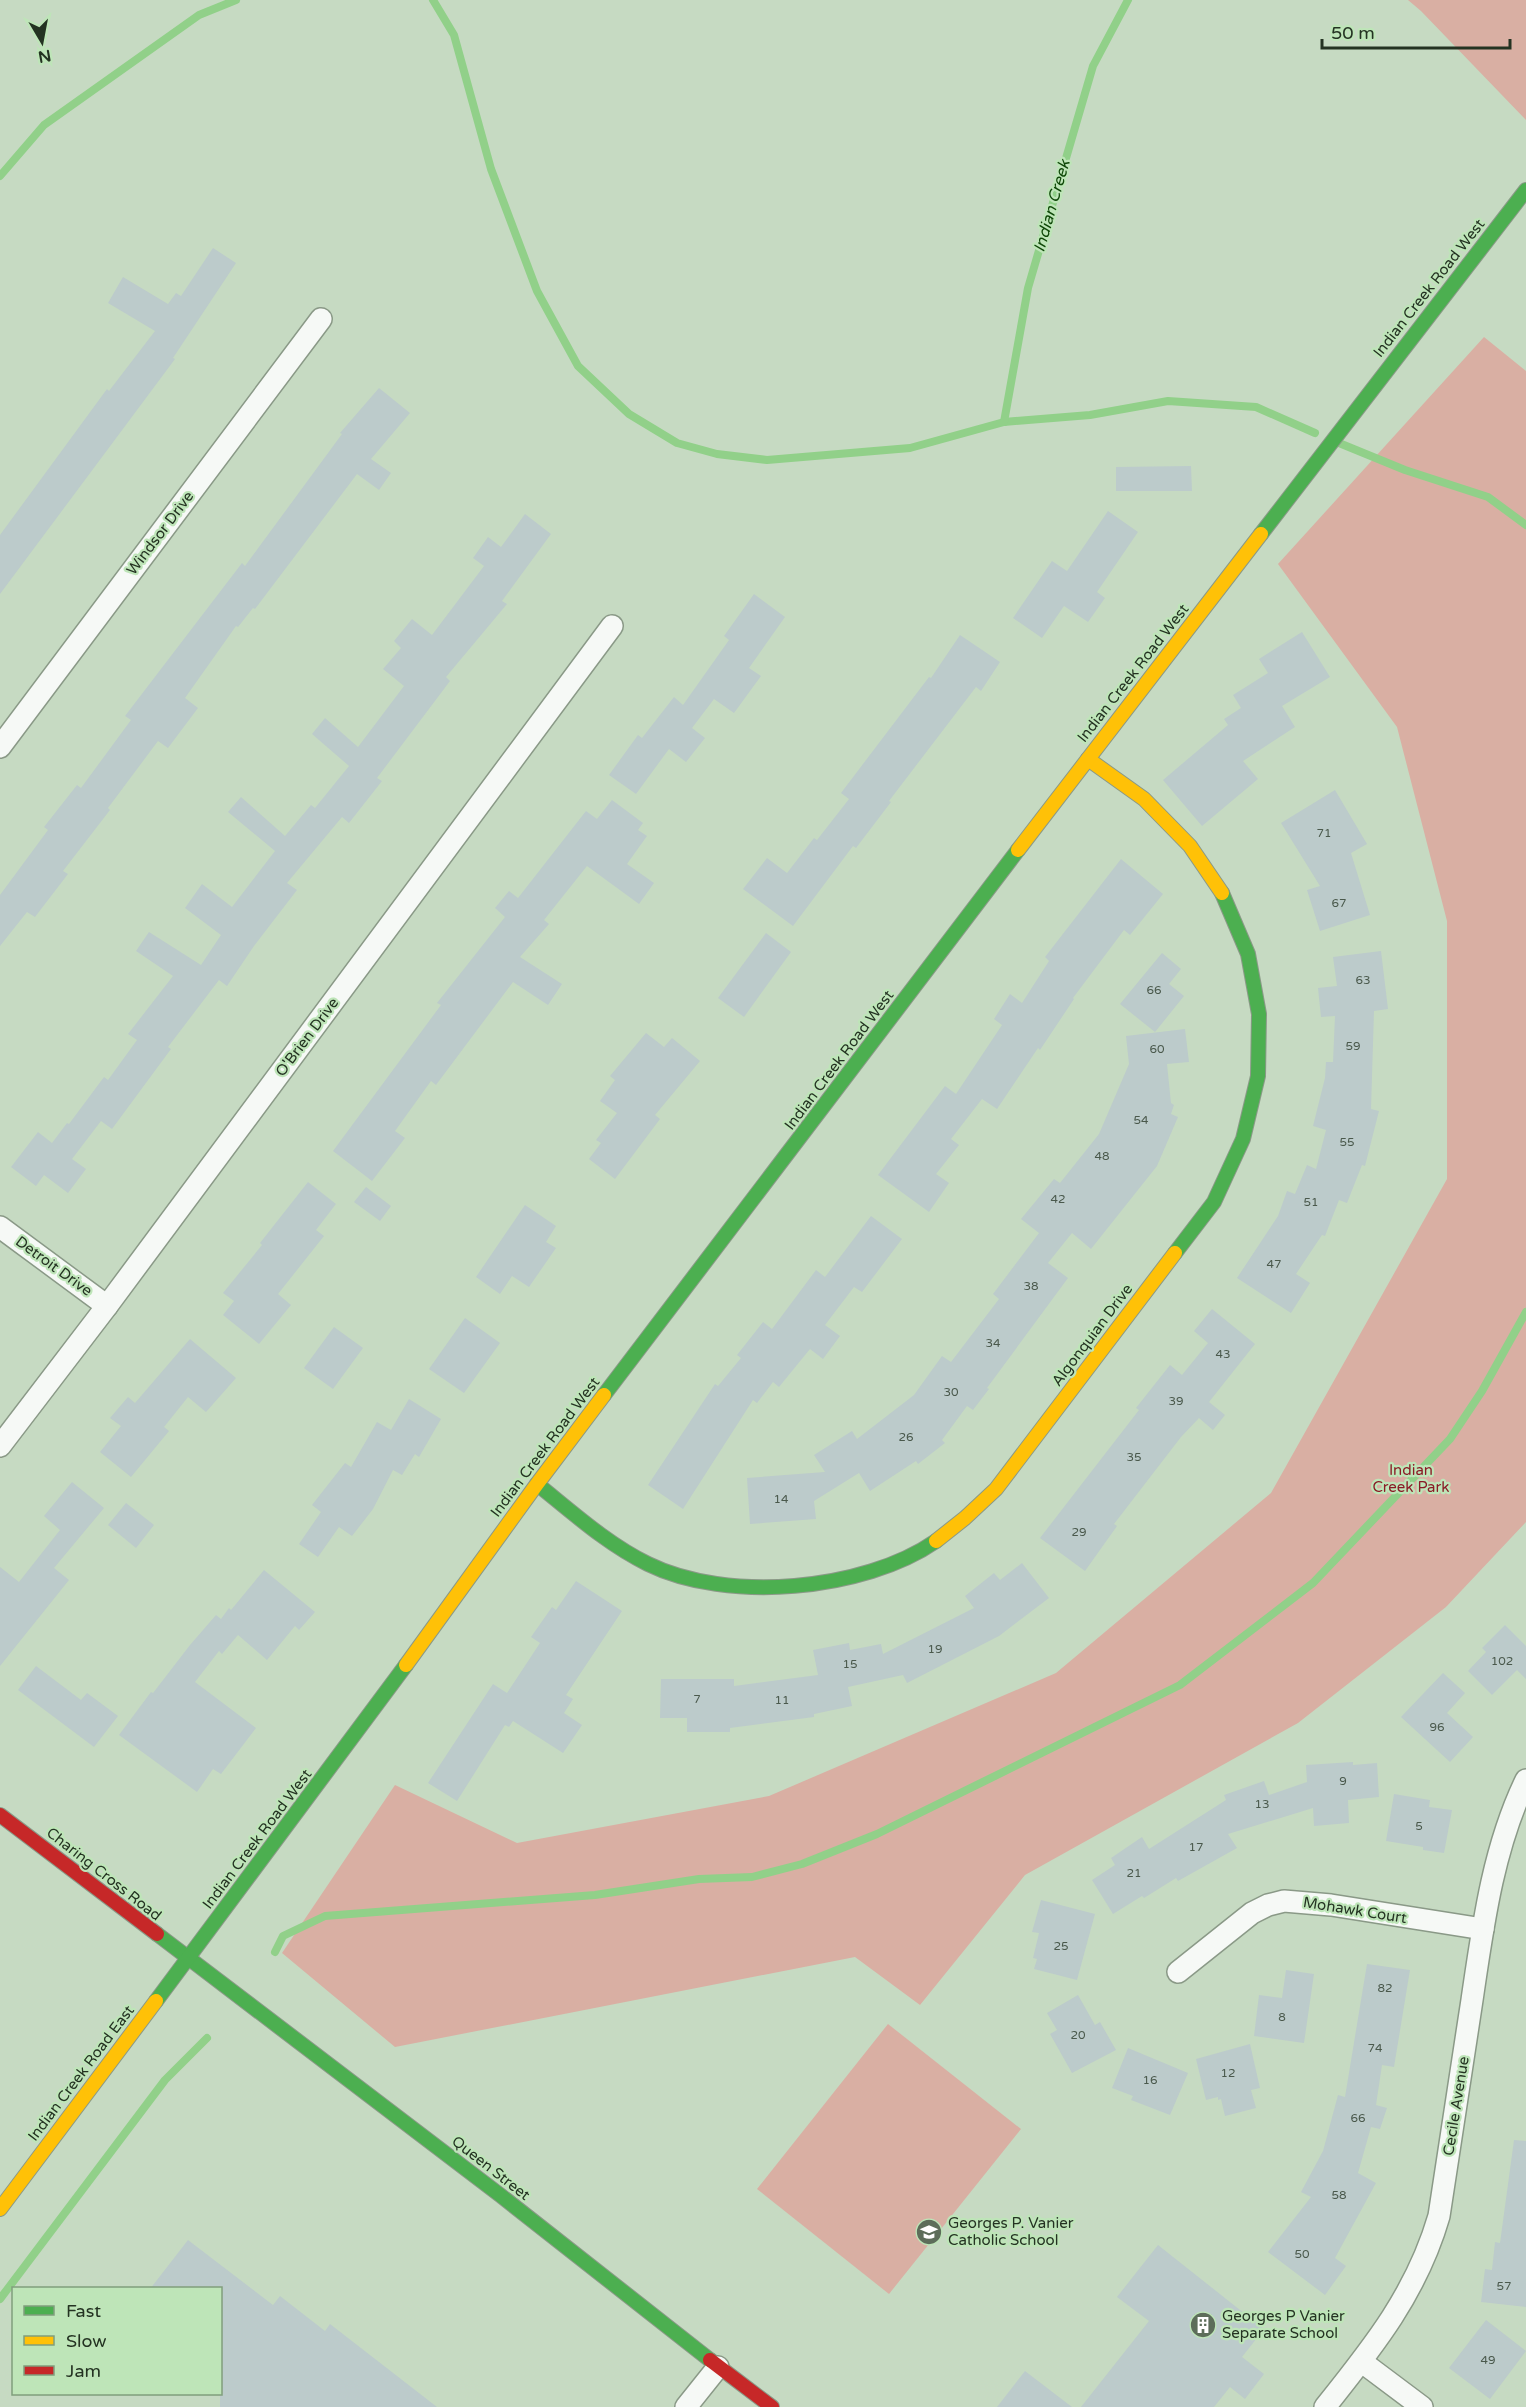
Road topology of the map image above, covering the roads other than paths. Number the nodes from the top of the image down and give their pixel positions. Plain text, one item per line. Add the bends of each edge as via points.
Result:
1 (1526, 190) edge
2 (321, 320) dead end
3 (612, 626) dead end
4 (0, 747) edge
5 (1088, 759) junction
6 (0, 1227) edge
7 (107, 1306) junction
8 (0, 1446) edge
9 (537, 1484) junction
10 (1526, 1780) edge
11 (0, 1815) edge
12 (1483, 1929) junction
13 (188, 1958) junction
14 (1178, 1972) dead end
15 (0, 2209) edge
16 (1362, 2362) junction
17 (718, 2367) junction
18 (686, 2407) edge
19 (772, 2407) edge
20 (1325, 2407) edge
21 (1422, 2407) edge

1 - 5 street, Indian Creek Road West
2 - 4 street, Windsor Drive
3 - 7 street, O'Brien Drive
5 - 9 street, Indian Creek Road West
5 - 9 street, Algonquian Drive via 1161,813 1188,842 1217,881 1247,949 1258,1009 1258,1080 1244,1139 1231,1173 1200,1221 996,1489 968,1516 904,1560 792,1587 769,1589 695,1579 672,1574 630,1554
6 - 7 street, Detroit Drive
7 - 8 street, O'Brien Drive
9 - 13 street, Indian Creek Road West
10 - 12 street, Cecile Avenue via 1499,1850
11 - 13 street, Charing Cross Road
12 - 14 street, Mohawk Court via 1284,1901 1252,1913
12 - 16 street, Cecile Avenue via 1439,2217 1420,2272
13 - 15 street, Indian Creek Road East
13 - 17 street, Queen Street
16 - 20 street, Cecile Avenue
16 - 21 street
17 - 18 street
17 - 19 street, Queen Street

